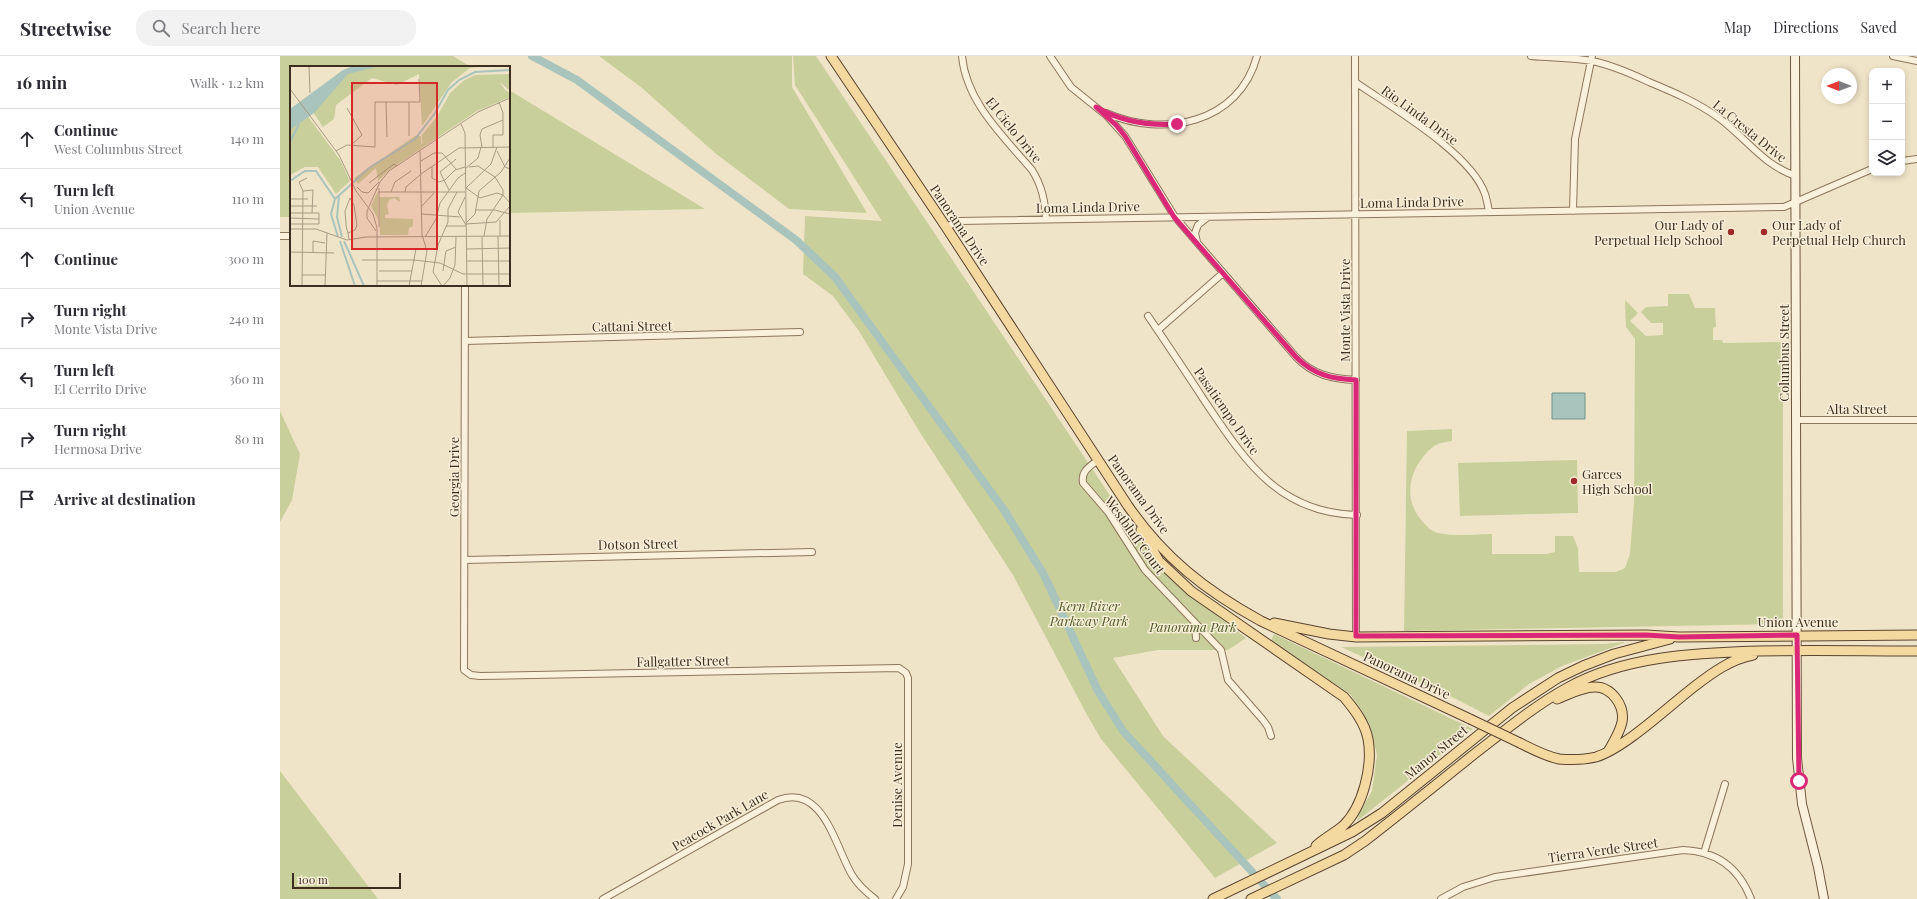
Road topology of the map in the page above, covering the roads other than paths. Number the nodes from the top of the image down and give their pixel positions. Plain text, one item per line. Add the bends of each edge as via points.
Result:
1 (831, 56) edge
2 (962, 56) edge
3 (1050, 56) edge
4 (1257, 56) edge
5 (1355, 56) edge
6 (1531, 56) edge
7 (1795, 56) edge
8 (1893, 56) edge
9 (1591, 58) edge
10 (1917, 61) edge
11 (1355, 82) junction
12 (1096, 107) junction
13 (1917, 159) edge
14 (1905, 161) edge
15 (1869, 170) edge
16 (1796, 176) junction
17 (1795, 203) junction
18 (1573, 211) junction
19 (1489, 212) junction
20 (1356, 213) junction
21 (1209, 216) junction
22 (1174, 217) junction
23 (1046, 219) junction
24 (946, 228) junction
25 (1198, 244) junction
26 (1223, 273) junction
27 (465, 286) edge
28 (1148, 316) dead end
29 (1158, 330) junction
30 (800, 332) dead end
31 (465, 341) junction
32 (1356, 380) junction
33 (1797, 420) junction
34 (1917, 420) edge
35 (1100, 463) junction
36 (1357, 515) junction
37 (812, 552) dead end
38 (465, 560) junction
39 (1261, 621) junction
40 (1195, 624) junction
41 (1797, 635) junction
42 (1917, 635) edge
43 (1356, 636) junction
44 (1679, 637) junction
45 (1196, 638) dead end
46 (1782, 650) junction
47 (1797, 650) junction
48 (1917, 651) edge
49 (464, 670) joint
50 (903, 670) joint
51 (1540, 705) junction
52 (1271, 736) dead end
53 (1608, 752) junction
54 (1725, 784) dead end
55 (1704, 852) junction
56 (1309, 853) junction
57 (1254, 898) edge
58 (603, 899) edge
59 (875, 899) edge
60 (896, 899) edge
61 (1213, 899) edge
62 (1441, 899) edge
63 (1751, 899) edge
64 (1824, 899) edge

1 - 24 main road, Panorama Drive
2 - 23 street, El Cielo Drive via 969,86 983,112 1038,180 1045,202
3 - 12 street via 1071,87
4 - 12 street via 1250,76 1235,97 1216,111 1192,121 1148,125 1120,118
5 - 11 street, Monte Vista Drive
6 - 9 street, La Cresta Drive
7 - 16 main road, Columbus Street
8 - 10 street
9 - 16 street, La Cresta Drive via 1692,101 1721,119 1771,164
9 - 18 street via 1575,139
11 - 19 street, Rio Linda Drive via 1435,137 1459,158 1485,193
11 - 20 street, Monte Vista Drive
12 - 22 street via 1125,136
13 - 14 street
15 - 17 street, Loma Linda Drive
16 - 17 main road, Columbus Street
17 - 18 street, Loma Linda Drive via 1784,207
17 - 33 main road, Columbus Street
18 - 19 street, Loma Linda Drive
19 - 20 street, Loma Linda Drive
20 - 21 street, Loma Linda Drive
20 - 32 street, Monte Vista Drive
21 - 22 street, Loma Linda Drive
21 - 25 street via 1198,224
22 - 23 street, Loma Linda Drive
22 - 25 street
23 - 24 street, Loma Linda Drive via 959,221
24 - 35 main road, Panorama Drive
25 - 26 street
26 - 29 street
26 - 32 street via 1302,363 1322,375 1341,380
27 - 31 street, Georgia Drive
28 - 29 street, Pasatiempo Drive
29 - 36 street, Pasatiempo Drive via 1232,442 1257,470 1285,494 1313,509
30 - 31 street, Cattani Street
31 - 38 street, Georgia Drive
32 - 36 street, Monte Vista Drive
33 - 34 street, Alta Street
33 - 41 main road, Columbus Street
35 - 39 main road, Panorama Drive via 1142,525 1168,554 1195,579
35 - 40 street, Westbluff Court via 1085,470 1083,483 1108,512 1146,570
35 - 56 main road via 1165,568 1191,591 1344,697 1358,715 1368,739 1369,755 1358,805 1343,825
36 - 43 street, Monte Vista Drive
37 - 38 street, Dotson Street
38 - 49 street, Georgia Drive
39 - 43 main road via 1330,634
39 - 53 main road, Panorama Drive, bridge via 1547,755 1584,759
40 - 45 street
40 - 52 street, Westbluff Court via 1221,650 1228,680 1268,726
41 - 42 main road, Union Avenue
41 - 44 main road, Union Avenue
41 - 47 main road, Columbus Street
43 - 44 main road
44 - 56 main road, Manor Street via 1614,654 1558,678 1512,708 1382,813 1352,832
46 - 47 main road
46 - 51 main road, Manor Street via 1680,655 1638,662 1568,687
46 - 53 main road, Panorama Drive via 1743,657 1727,664
47 - 48 main road
47 - 64 main road, Columbus Street via 1799,781
49 - 50 street, Fallgatter Street via 471,675 480,676 899,668
50 - 60 street, Denise Avenue via 908,678 908,864 903,887
51 - 53 main road via 1595,687 1614,695 1620,704 1622,720
51 - 57 main road, Manor Street via 1366,841 1344,855
54 - 55 street
55 - 62 street, Tierra Verde Street via 1674,850 1495,877 1464,887
55 - 63 street, Tierra Verde Street via 1734,870
56 - 61 main road, Manor Street
58 - 59 street, Peacock Park Lane via 778,800 792,796 806,800 817,808 852,876 865,892

